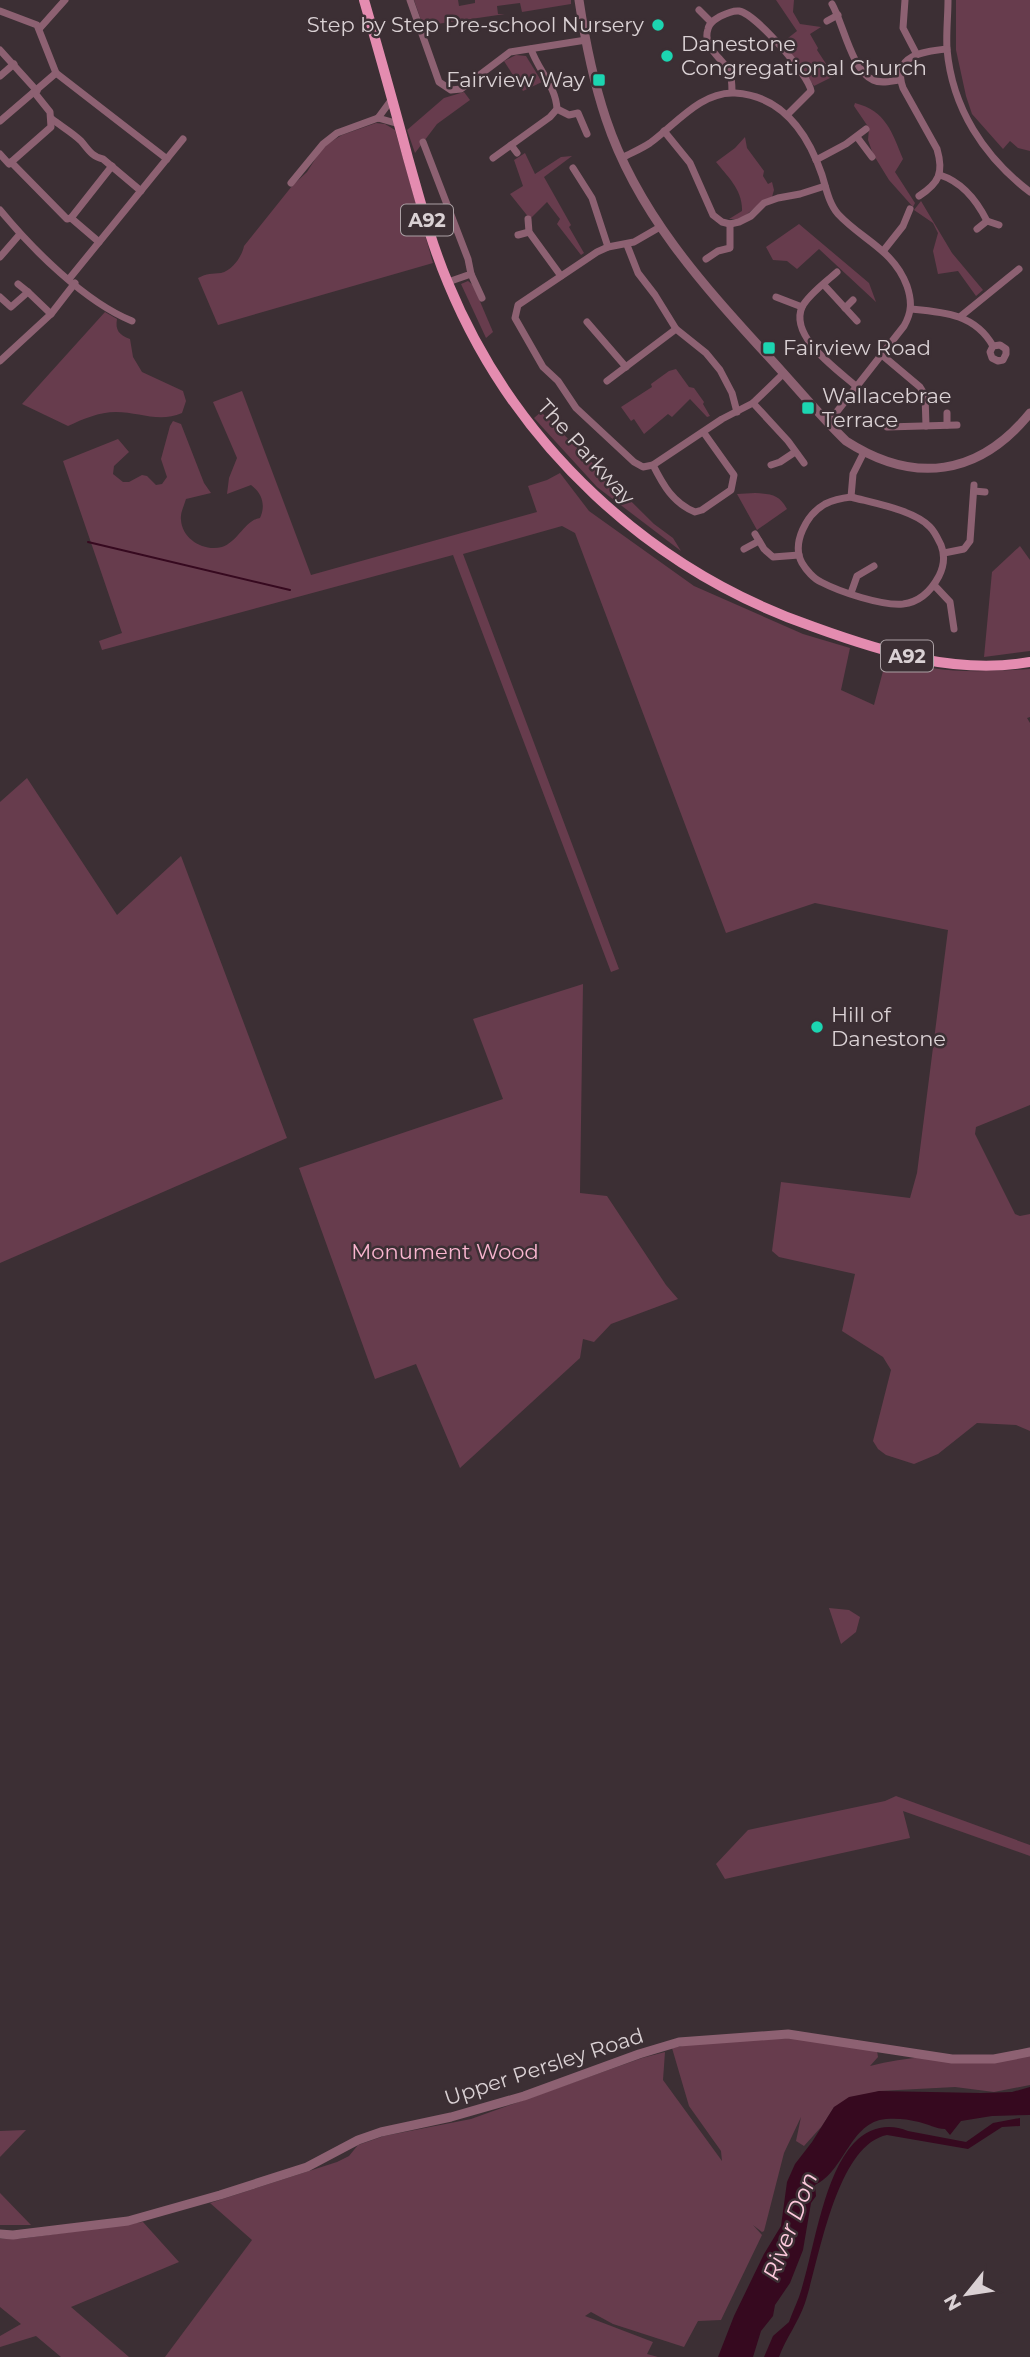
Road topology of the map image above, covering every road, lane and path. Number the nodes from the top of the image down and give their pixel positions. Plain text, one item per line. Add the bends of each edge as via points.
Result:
1 (65, 0) edge
2 (364, 0) edge
3 (410, 0) edge
4 (579, 0) edge
5 (905, 0) edge
6 (948, 0) edge
7 (832, 4) dead end
8 (699, 10) dead end
9 (0, 11) edge
10 (838, 15) junction
11 (827, 21) dead end
12 (711, 22) junction
13 (40, 28) junction
14 (586, 40) junction
15 (531, 49) junction
16 (947, 49) junction
17 (0, 50) edge
18 (916, 53) junction
19 (14, 64) junction
20 (56, 73) junction
21 (0, 76) edge
22 (900, 80) junction
23 (35, 91) junction
24 (732, 92) junction
25 (392, 99) junction
26 (557, 109) junction
27 (789, 114) junction
28 (378, 118) junction
29 (52, 119) junction
30 (0, 121) edge
31 (399, 124) junction
32 (866, 129) dead end
33 (664, 131) junction
34 (587, 134) dead end
35 (857, 137) junction
36 (183, 139) dead end
37 (423, 142) dead end
38 (511, 145) junction
39 (517, 153) dead end
40 (0, 154) edge
41 (872, 157) dead end
42 (493, 158) dead end
43 (621, 158) junction
44 (167, 159) junction
45 (816, 160) junction
46 (11, 162) junction
47 (112, 166) junction
48 (573, 167) dead end
49 (940, 175) junction
50 (291, 183) dead end
51 (583, 184) junction
52 (825, 186) junction
53 (574, 190) dead end
54 (141, 191) junction
55 (1030, 191) edge
56 (919, 196) dead end
57 (909, 209) dead end
58 (1, 213) edge
59 (896, 216) dead end
60 (71, 218) junction
61 (527, 219) dead end
62 (905, 220) junction
63 (987, 221) junction
64 (730, 224) junction
65 (999, 225) dead end
66 (660, 227) junction
67 (977, 229) dead end
68 (529, 232) junction
69 (20, 234) junction
70 (519, 235) dead end
71 (99, 242) junction
72 (627, 245) junction
73 (608, 247) junction
74 (884, 250) junction
75 (0, 257) edge
76 (706, 259) dead end
77 (1019, 269) dead end
78 (837, 272) dead end
79 (471, 274) junction
80 (561, 276) junction
81 (72, 281) junction
82 (448, 282) junction
83 (18, 284) dead end
84 (824, 285) junction
85 (28, 292) junction
86 (0, 297) edge
87 (776, 297) dead end
88 (482, 298) dead end
89 (853, 300) dead end
90 (802, 307) junction
91 (845, 307) junction
92 (911, 309) junction
93 (51, 314) junction
94 (961, 316) junction
95 (132, 321) dead end
96 (857, 321) dead end
97 (587, 322) dead end
98 (676, 329) junction
99 (993, 346) dead end
100 (882, 355) junction
101 (1, 357) edge
102 (626, 367) junction
103 (784, 373) junction
104 (607, 381) dead end
105 (857, 387) junction
106 (753, 404) junction
107 (737, 412) junction
108 (947, 413) dead end
109 (1030, 413) edge
110 (828, 423) junction
111 (947, 425) junction
112 (957, 425) dead end
113 (926, 426) junction
114 (887, 428) dead end
115 (704, 433) junction
116 (795, 452) junction
117 (864, 452) junction
118 (804, 463) dead end
119 (653, 465) junction
120 (771, 465) dead end
121 (985, 492) dead end
122 (851, 497) junction
123 (744, 549) dead end
124 (944, 553) junction
125 (799, 555) junction
126 (874, 566) dead end
127 (934, 585) junction
128 (851, 593) junction
129 (954, 629) dead end
130 (1030, 662) edge
131 (1030, 2052) edge
132 (0, 2234) edge

1 - 13 street
2 - 25 main road, The Parkway / A92
3 - 15 street via 439,82 451,90 461,89 510,52
4 - 14 street
5 - 18 street via 904,28
6 - 16 street
7 - 10 street
8 - 12 street
9 - 13 street
10 - 11 street
10 - 22 street via 865,74 874,81
12 - 24 street via 707,40 731,75
12 - 27 street via 742,11 781,47 810,83 811,91
13 - 20 street
14 - 15 street
14 - 43 street via 602,109
15 - 26 street
16 - 18 street
16 - 55 street via 965,117 989,154
17 - 19 street
18 - 22 street via 905,63
19 - 21 street
19 - 23 street
20 - 23 street
20 - 44 street
22 - 49 street via 937,149
23 - 29 street
23 - 30 street
24 - 27 street via 750,95
24 - 33 street via 693,107
25 - 28 street
25 - 31 main road, The Parkway / A92
26 - 34 street via 569,115 578,113
26 - 38 street
27 - 45 street
28 - 31 street
28 - 50 street via 332,136
29 - 46 street via 48,130
29 - 47 street
31 - 82 main road, The Parkway / A92
32 - 35 street
33 - 43 street
33 - 64 street via 690,163 713,215
35 - 41 street
35 - 45 street
36 - 44 street
37 - 79 street
38 - 39 street
38 - 42 street
40 - 46 street
43 - 66 street
44 - 54 street
45 - 52 street
46 - 60 street via 48,202
47 - 54 street
47 - 60 street
48 - 51 street
49 - 56 street
49 - 63 street via 965,190
51 - 53 street
51 - 73 street
52 - 64 street via 764,203 745,220
52 - 74 street via 839,214
54 - 71 street
57 - 62 street
58 - 69 street
59 - 62 street
60 - 71 street
61 - 68 street
62 - 74 street
63 - 65 street
63 - 67 street
64 - 76 street via 730,248
66 - 72 street
66 - 103 street via 700,280
68 - 70 street
68 - 80 street
69 - 75 street
69 - 81 street
71 - 81 street
72 - 73 street
72 - 98 street via 638,273
73 - 80 street
74 - 92 street via 898,265
77 - 94 street
78 - 84 street
79 - 82 street
79 - 88 street
80 - 119 street via 518,305 515,318 543,368 576,408 634,463
81 - 93 street
81 - 95 street via 105,309
82 - 130 main road, The Parkway / A92 via 494,371 555,453 627,525 685,567 780,616 889,651 955,665
83 - 85 street
84 - 90 street
84 - 91 street
85 - 86 street via 11,307
85 - 93 street
87 - 90 street
89 - 91 street
90 - 105 street via 800,328 808,342
91 - 96 street
92 - 94 street
92 - 100 street
93 - 101 street
94 - 99 street
97 - 102 street
98 - 102 street
98 - 107 street via 720,370
100 - 105 street
100 - 113 street via 925,395
102 - 104 street
103 - 106 street
103 - 110 street
105 - 110 street
106 - 107 street
106 - 116 street
107 - 115 street
108 - 111 street
109 - 117 street via 1000,443 954,466 902,466
110 - 117 street
111 - 112 street
111 - 113 street
113 - 114 street
115 - 119 street
115 - 119 street via 733,475 731,490 702,510 689,509 662,485
116 - 118 street
116 - 120 street
117 - 122 street via 853,474
121 - 124 street via 974,488 970,541 964,549
122 - 124 street via 916,517 933,530
122 - 125 street via 823,505 811,516 803,530
123 - 125 street via 757,538 773,557
124 - 127 street
125 - 128 street via 819,582
126 - 128 street via 857,576
127 - 128 street via 924,596 897,605
127 - 129 street via 950,601
131 - 132 street, Upper Persley Road via 994,2059 952,2059 788,2035 679,2042 524,2096 381,2132 307,2167 220,2195 128,2221

